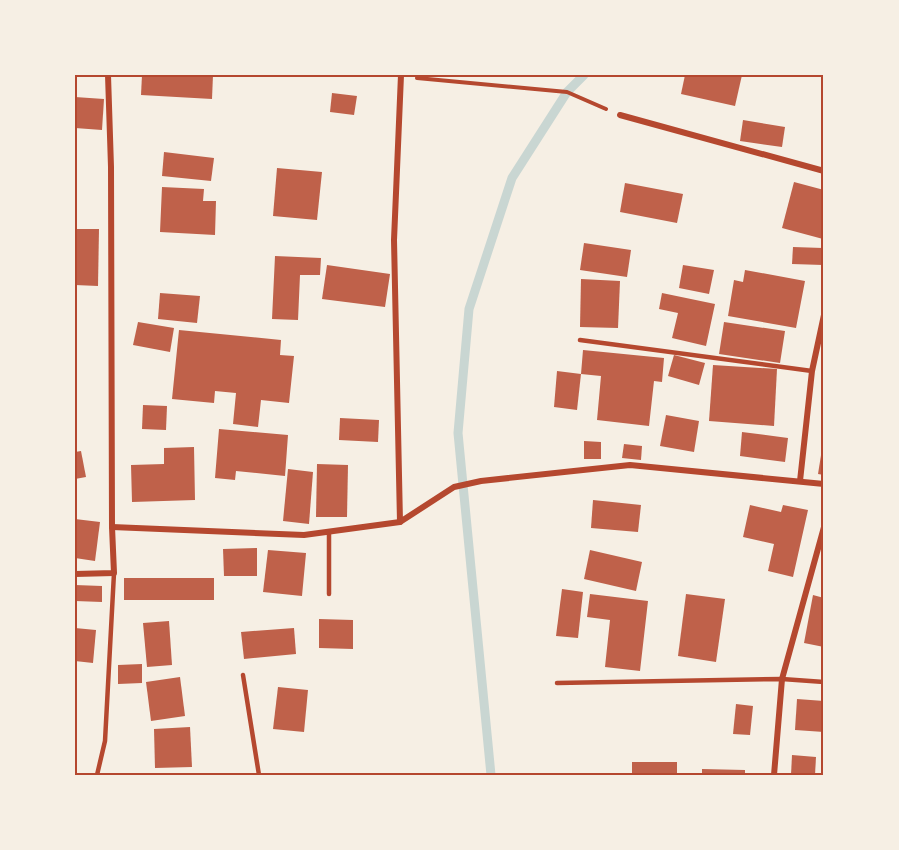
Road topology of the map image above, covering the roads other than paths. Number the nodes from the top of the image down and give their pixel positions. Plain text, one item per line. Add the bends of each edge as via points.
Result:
1 (108, 75) edge
2 (401, 76) edge
3 (620, 115) road end
4 (824, 171) edge
5 (824, 315) edge
6 (580, 340) dead end
7 (812, 370) junction
8 (800, 481) junction
9 (824, 484) edge
10 (400, 522) junction
11 (112, 526) junction
12 (824, 527) edge
13 (329, 532) junction
14 (114, 573) junction
15 (75, 574) edge
16 (329, 594) dead end
17 (243, 675) dead end
18 (783, 679) junction
19 (824, 682) edge
20 (557, 683) dead end
21 (97, 775) edge
22 (260, 775) edge
23 (774, 775) edge

1 - 11 street
2 - 10 street via 394,240
3 - 4 street
5 - 7 street
6 - 7 lane
7 - 8 street
8 - 9 street
8 - 10 street via 630,465 454,487
10 - 13 street
11 - 13 street via 304,535
11 - 14 street
12 - 18 street
13 - 16 lane
14 - 15 street
14 - 21 lane via 105,741
17 - 22 lane
18 - 19 lane
18 - 20 lane
18 - 23 street

